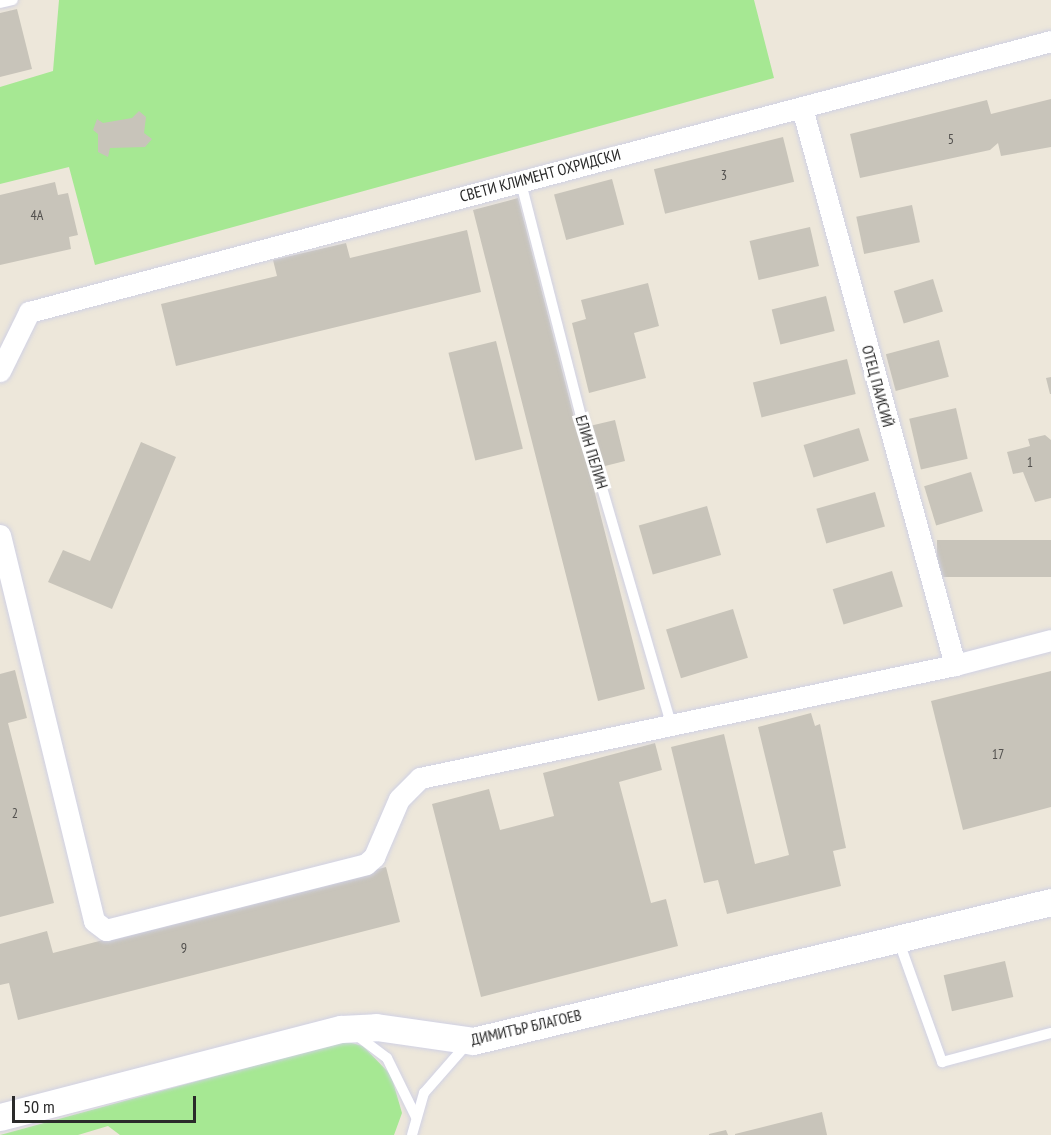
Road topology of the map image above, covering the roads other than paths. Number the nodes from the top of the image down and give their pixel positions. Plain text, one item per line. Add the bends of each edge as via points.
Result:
1 (13, 0) edge
2 (0, 3) edge
3 (1051, 41) edge
4 (802, 108) junction
5 (520, 179) junction
6 (0, 371) edge
7 (0, 535) edge
8 (1051, 640) edge
9 (955, 665) junction
10 (671, 724) junction
11 (1051, 902) edge
12 (898, 939) junction
13 (341, 1029) junction
14 (1051, 1033) edge
15 (473, 1041) junction
16 (0, 1117) edge
17 (416, 1117) junction
18 (412, 1135) edge

1 - 2 lane
3 - 4 street, СВЕТИ КЛИМЕНТ ОХРИДСКИ
4 - 5 street, СВЕТИ КЛИМЕНТ ОХРИДСКИ
4 - 9 street, ОТЕЦ ПАИСИЙ
5 - 6 street, СВЕТИ КЛИМЕНТ ОХРИДСКИ via 29,312
5 - 10 lane, ЕЛИН ПЕЛИН via 580,416
7 - 10 street via 98,928 366,864 374,857 399,800 420,778
8 - 9 street
9 - 10 street
11 - 12 street, ДИМИТЪР БЛАГОЕВ
12 - 14 lane via 942,1062
12 - 15 street, ДИМИТЪР БЛАГОЕВ
13 - 15 street, ДИМИТЪР БЛАГОЕВ via 376,1027
13 - 16 street, ДИМИТЪР БЛАГОЕВ
13 - 17 lane via 387,1058
15 - 17 lane via 434,1079
17 - 18 lane

